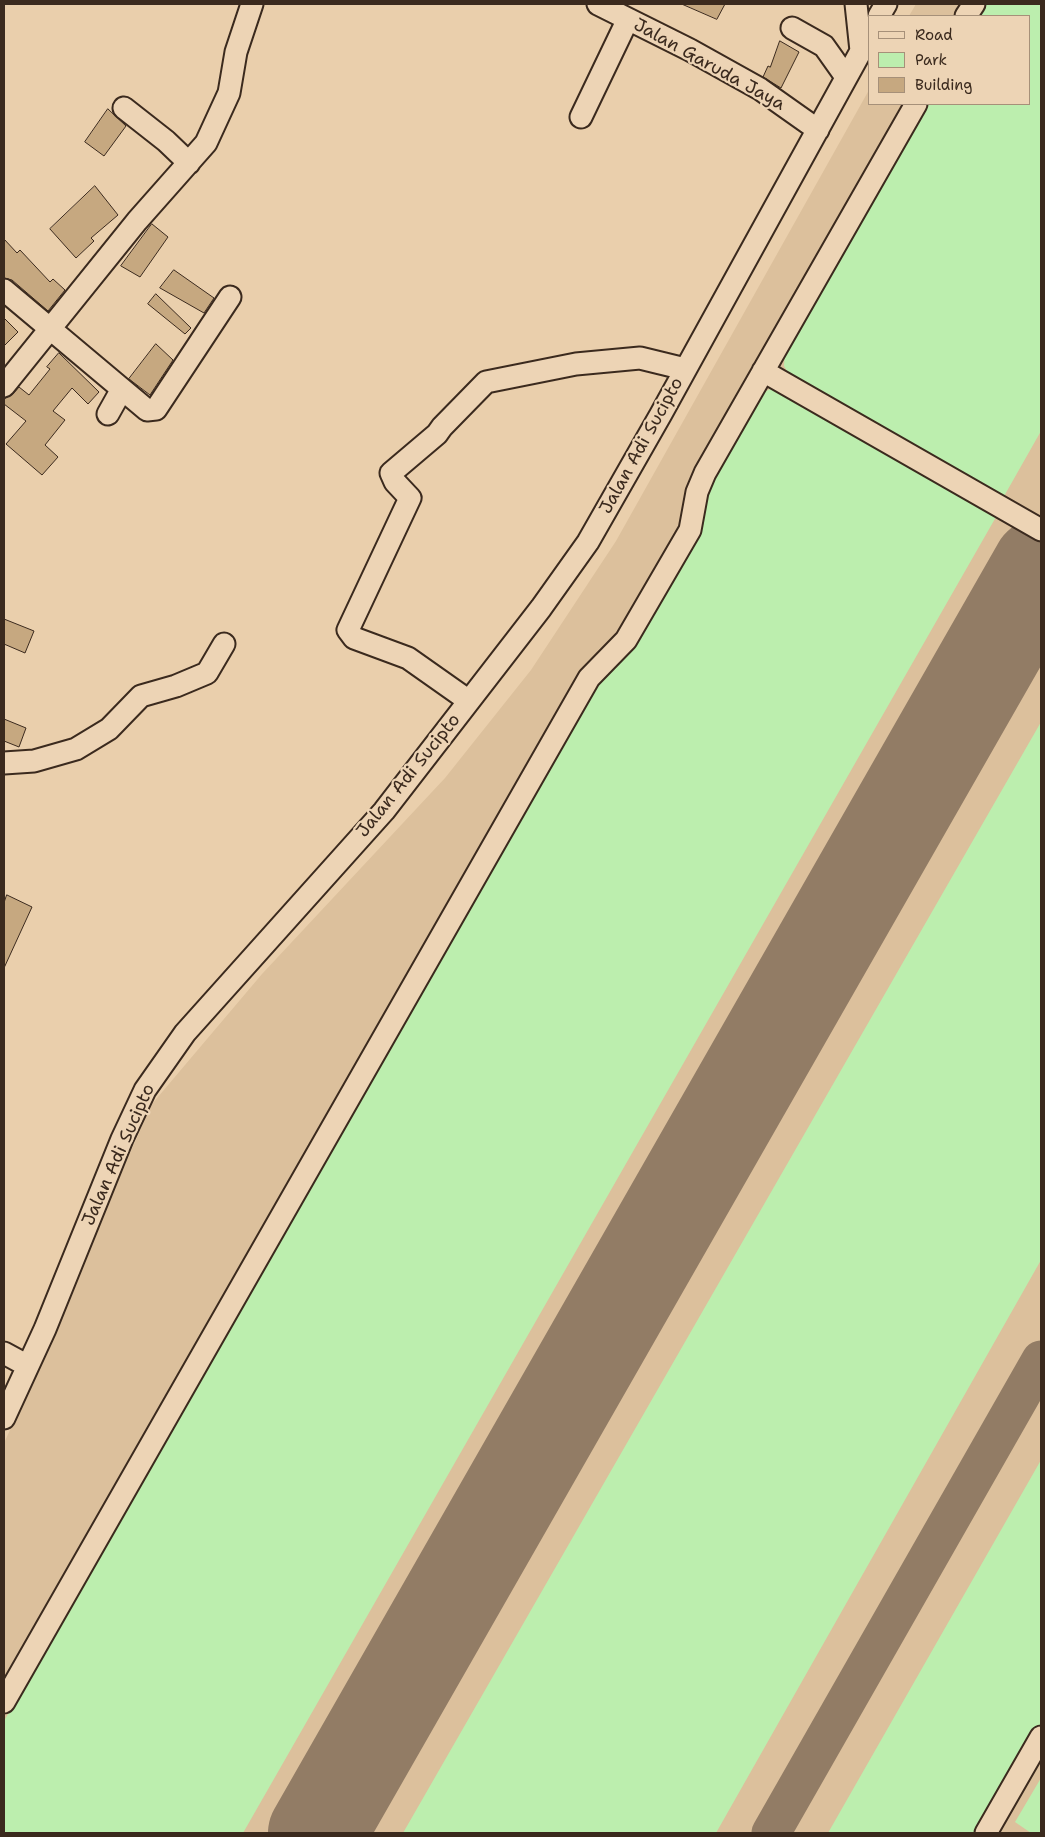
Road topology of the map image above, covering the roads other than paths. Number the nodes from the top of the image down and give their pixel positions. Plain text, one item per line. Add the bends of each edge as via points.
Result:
1 (252, 4) edge
2 (598, 4) edge
3 (856, 4) edge
4 (886, 4) edge
5 (974, 4) edge
6 (880, 15) edge
7 (967, 15) edge
8 (628, 19) junction
9 (792, 28) dead end
10 (865, 43) edge
11 (846, 77) junction
12 (915, 105) edge
13 (124, 108) dead end
14 (581, 117) dead end
15 (818, 130) junction
16 (189, 162) junction
17 (4, 290) edge
18 (230, 297) dead end
19 (50, 330) junction
20 (685, 369) junction
21 (763, 370) junction
22 (4, 386) edge
23 (122, 389) junction
24 (108, 414) dead end
25 (1041, 530) edge
26 (224, 644) dead end
27 (469, 701) junction
28 (4, 763) edge
29 (4, 1353) edge
30 (28, 1366) junction
31 (4, 1418) edge
32 (4, 1702) edge
33 (1041, 1737) edge
34 (986, 1833) edge

1 - 16 street via 236,52 230,93 206,143
2 - 8 street, Jalan Garuda Jaya
3 - 10 street
4 - 6 street
5 - 7 street
8 - 14 street
8 - 15 street, Jalan Garuda Jaya via 760,89
9 - 11 street via 824,46
10 - 11 street, Jalan Adi Sucipto
11 - 15 street, Jalan Adi Sucipto
12 - 21 street
13 - 16 street
15 - 20 street, Jalan Adi Sucipto
16 - 19 street
17 - 19 street
18 - 23 street via 156,410 147,410
19 - 22 street
19 - 23 street
20 - 27 street, Jalan Adi Sucipto via 588,542
20 - 27 street via 640,358 576,364 486,382 438,434 391,473 410,498 348,630 354,638 408,658
21 - 25 street
21 - 32 street via 700,483 690,530 626,640 589,678
23 - 24 street
26 - 28 street via 207,673 141,696 109,729 76,749 34,761
27 - 30 street, Jalan Adi Sucipto via 384,811 185,1033 144,1090
29 - 30 street
30 - 31 street, Jalan Adi Sucipto
33 - 34 street

